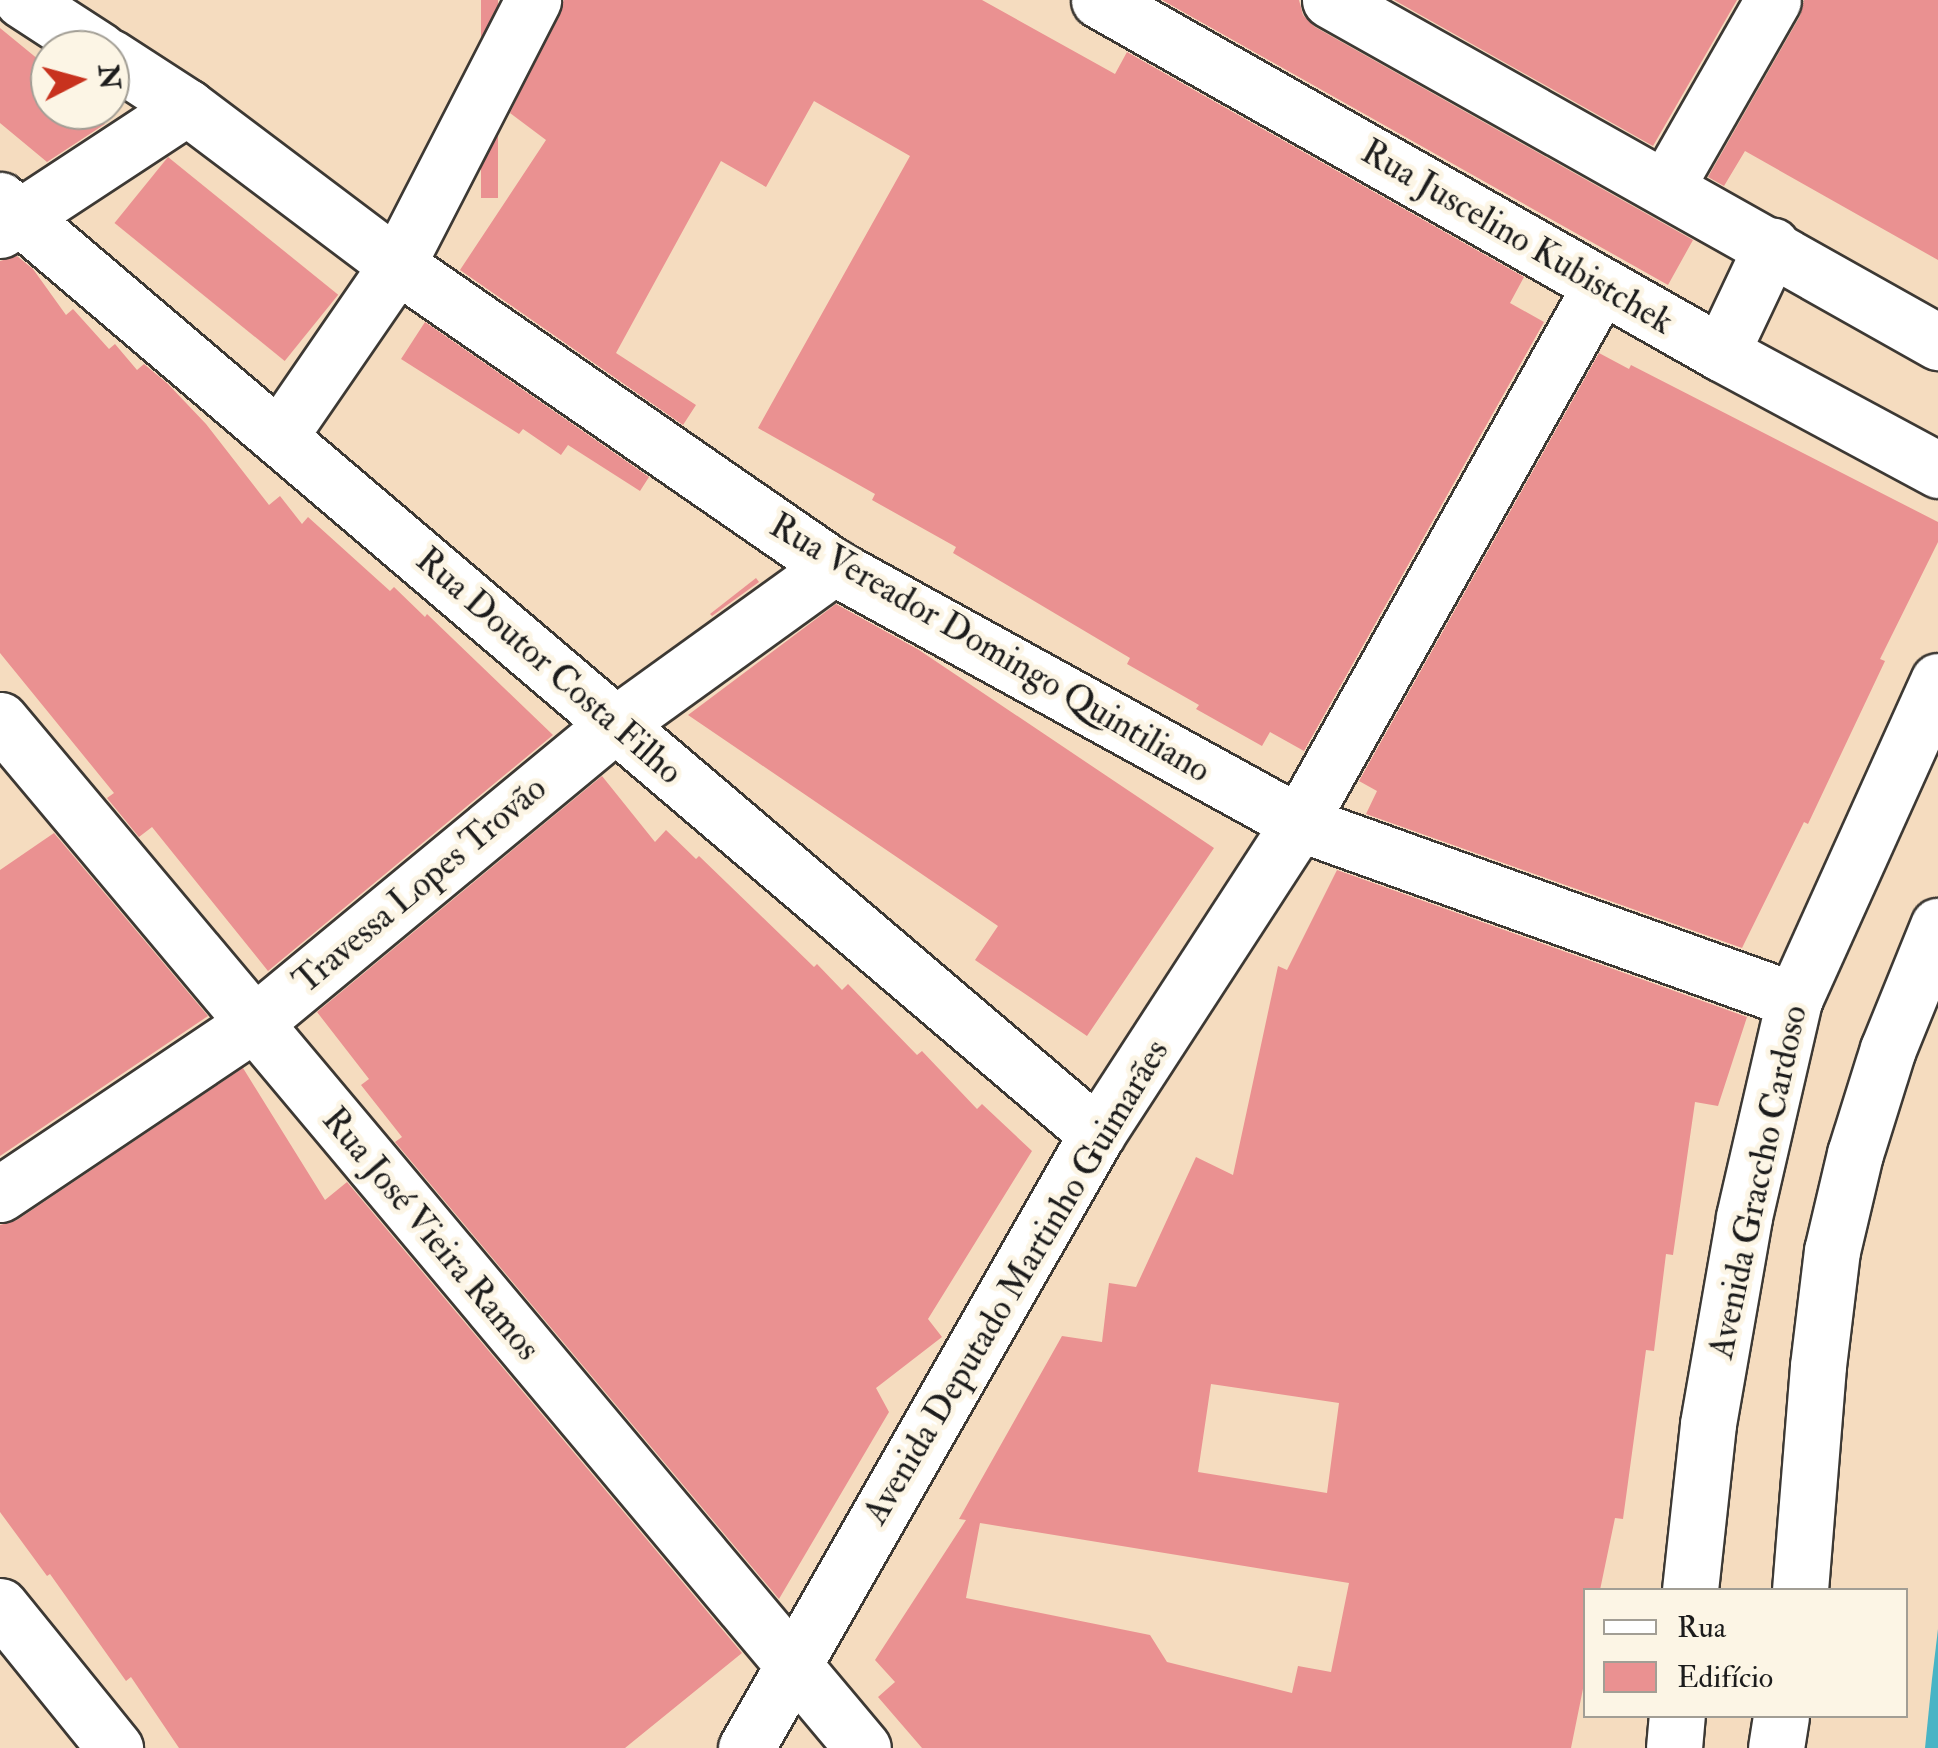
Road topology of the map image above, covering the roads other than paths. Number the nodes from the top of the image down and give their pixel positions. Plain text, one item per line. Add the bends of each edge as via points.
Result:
1 (22, 0) edge
2 (533, 0) edge
3 (1099, 0) edge
4 (1330, 0) edge
5 (1773, 0) edge
6 (68, 30) edge
7 (130, 70) edge
8 (187, 107) junction
9 (1666, 186) junction
10 (7, 216) edge
11 (1772, 244) junction
12 (396, 266) junction
13 (1601, 285) junction
14 (1938, 342) edge
15 (1721, 353) junction
16 (280, 436) junction
17 (1938, 470) edge
18 (834, 567) junction
19 (1938, 681) edge
20 (0, 720) edge
21 (616, 724) junction
22 (1299, 823) junction
23 (1938, 926) edge
24 (1794, 1000) junction
25 (254, 1022) junction
26 (1097, 1134) junction
27 (0, 1194) edge
28 (1690, 1588) edge
29 (1800, 1588) edge
30 (0, 1606) edge
31 (791, 1664) junction
32 (1677, 1718) edge
33 (1781, 1718) edge
34 (116, 1748) edge
35 (746, 1748) edge
36 (863, 1748) edge
37 (1674, 1748) edge
38 (1776, 1748) edge

1 - 6 street
2 - 12 street
3 - 13 street, Rua Juscelino Kubistchek
4 - 9 street
5 - 9 street
7 - 8 street, Rua Vereador Domingo Quintiliano
8 - 10 street
8 - 12 street, Rua Vereador Domingo Quintiliano
9 - 11 street
10 - 16 street, Rua Doutor Costa Filho
11 - 14 street
11 - 15 street
12 - 16 street
12 - 18 street, Rua Vereador Domingo Quintiliano
13 - 15 street, Rua Juscelino Kubistchek
13 - 22 street, Avenida Deputado Martinho Guimarães
15 - 17 street, Rua Juscelino Kubistchek
16 - 21 street, Rua Doutor Costa Filho
18 - 21 street, Travessa Lopes Trovão
18 - 22 street, Rua Vereador Domingo Quintiliano
19 - 24 street, Avenida Graccho Cardoso
20 - 25 street, Rua José Vieira Ramos
21 - 25 street, Travessa Lopes Trovão
21 - 26 street, Rua Doutor Costa Filho
22 - 24 street, Rua Vereador Domingo Quintiliano
22 - 26 street, Avenida Deputado Martinho Guimarães
23 - 29 street via 1888,1048 1832,1251
24 - 28 street, Avenida Graccho Cardoso via 1741,1235 1708,1424
25 - 27 street, Travessa Lopes Trovão
25 - 31 street, Rua José Vieira Ramos
26 - 31 street, Avenida Deputado Martinho Guimarães
30 - 34 street
31 - 35 street, Avenida Deputado Martinho Guimarães
31 - 36 street, Rua José Vieira Ramos
32 - 37 street
33 - 38 street

